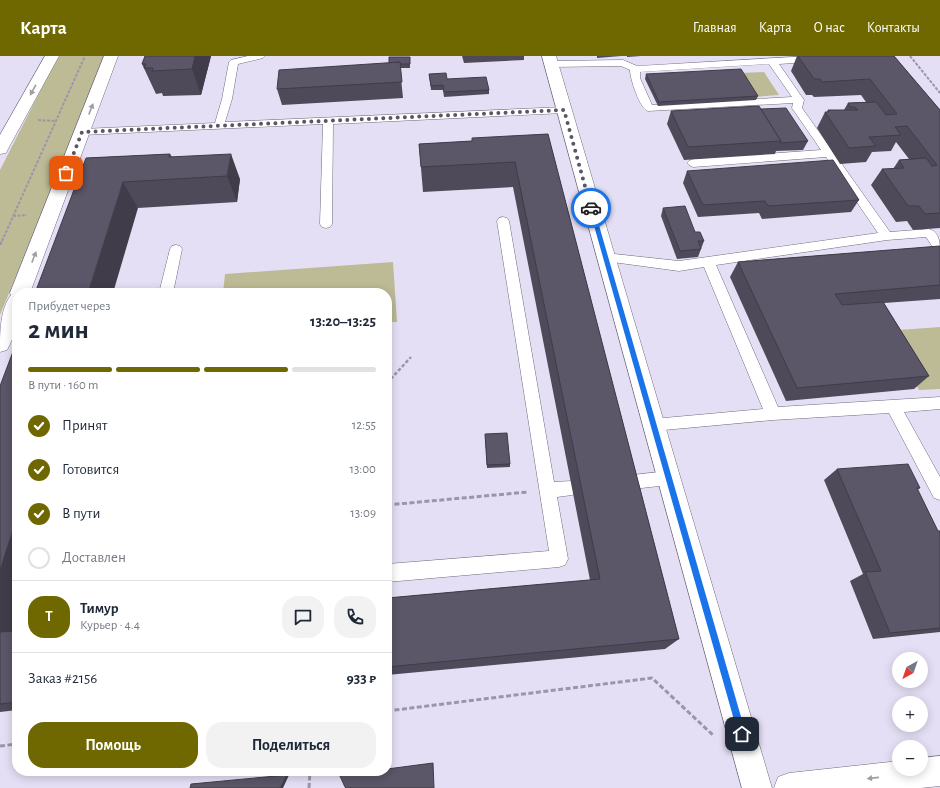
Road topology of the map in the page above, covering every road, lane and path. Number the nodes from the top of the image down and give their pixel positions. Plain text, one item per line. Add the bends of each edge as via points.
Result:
1 (52, 56) edge
2 (85, 56) edge
3 (111, 56) edge
4 (260, 56) edge
5 (807, 56) edge
6 (910, 56) edge
7 (550, 60) edge
8 (772, 61) junction
9 (635, 69) junction
10 (940, 93) edge
11 (798, 100) junction
12 (564, 110) junction
13 (328, 121) junction
14 (219, 126) junction
15 (82, 132) junction
16 (0, 149) edge
17 (828, 153) junction
18 (693, 163) edge
19 (503, 221) dead end
20 (326, 224) dead end
21 (934, 233) edge
22 (887, 236) junction
23 (0, 245) edge
24 (176, 249) dead end
25 (940, 249) edge
26 (605, 257) junction
27 (708, 262) junction
28 (22, 288) edge
29 (167, 288) edge
30 (12, 313) edge
31 (0, 344) edge
32 (411, 357) dead end
33 (392, 378) edge
34 (940, 403) edge
35 (893, 406) junction
36 (773, 414) junction
37 (653, 425) junction
38 (668, 478) junction
39 (624, 483) edge
40 (572, 488) dead end
41 (547, 490) junction
42 (940, 493) edge
43 (392, 505) edge
44 (392, 573) edge
45 (392, 710) edge
46 (719, 741) dead end
47 (12, 745) edge
48 (0, 746) edge
49 (940, 771) edge
50 (310, 776) edge
51 (309, 788) edge
52 (757, 788) edge
53 (789, 788) edge

1 -> 16 street
2 - 23 path
15 -> 3 street
4 - 14 lane via 234,62
5 - 8 lane via 809,59
6 - 10 path
7 - 9 lane via 623,63
7 - 12 street
8 - 9 lane
8 - 11 lane
9 - 11 lane via 635,78 648,108
11 - 17 lane via 797,108
12 - 13 lane
12 - 26 street
13 - 14 lane
13 - 20 lane
14 - 15 lane
28 -> 15 street
17 - 18 lane
17 - 22 lane
19 - 41 lane
21 - 22 lane
21 - 25 lane
22 - 27 lane
24 - 29 lane
26 - 27 lane via 679,266
26 - 37 street
27 - 36 lane
30 - 31 street
32 - 33 path
34 - 35 lane
35 - 36 lane
35 - 42 lane
36 - 37 lane
37 - 38 street
38 - 39 lane
38 - 52 street
40 - 41 lane
41 - 43 path
41 - 44 lane via 559,559
45 - 46 path via 652,678
47 - 48 path
49 -> 53 street
50 - 51 path

